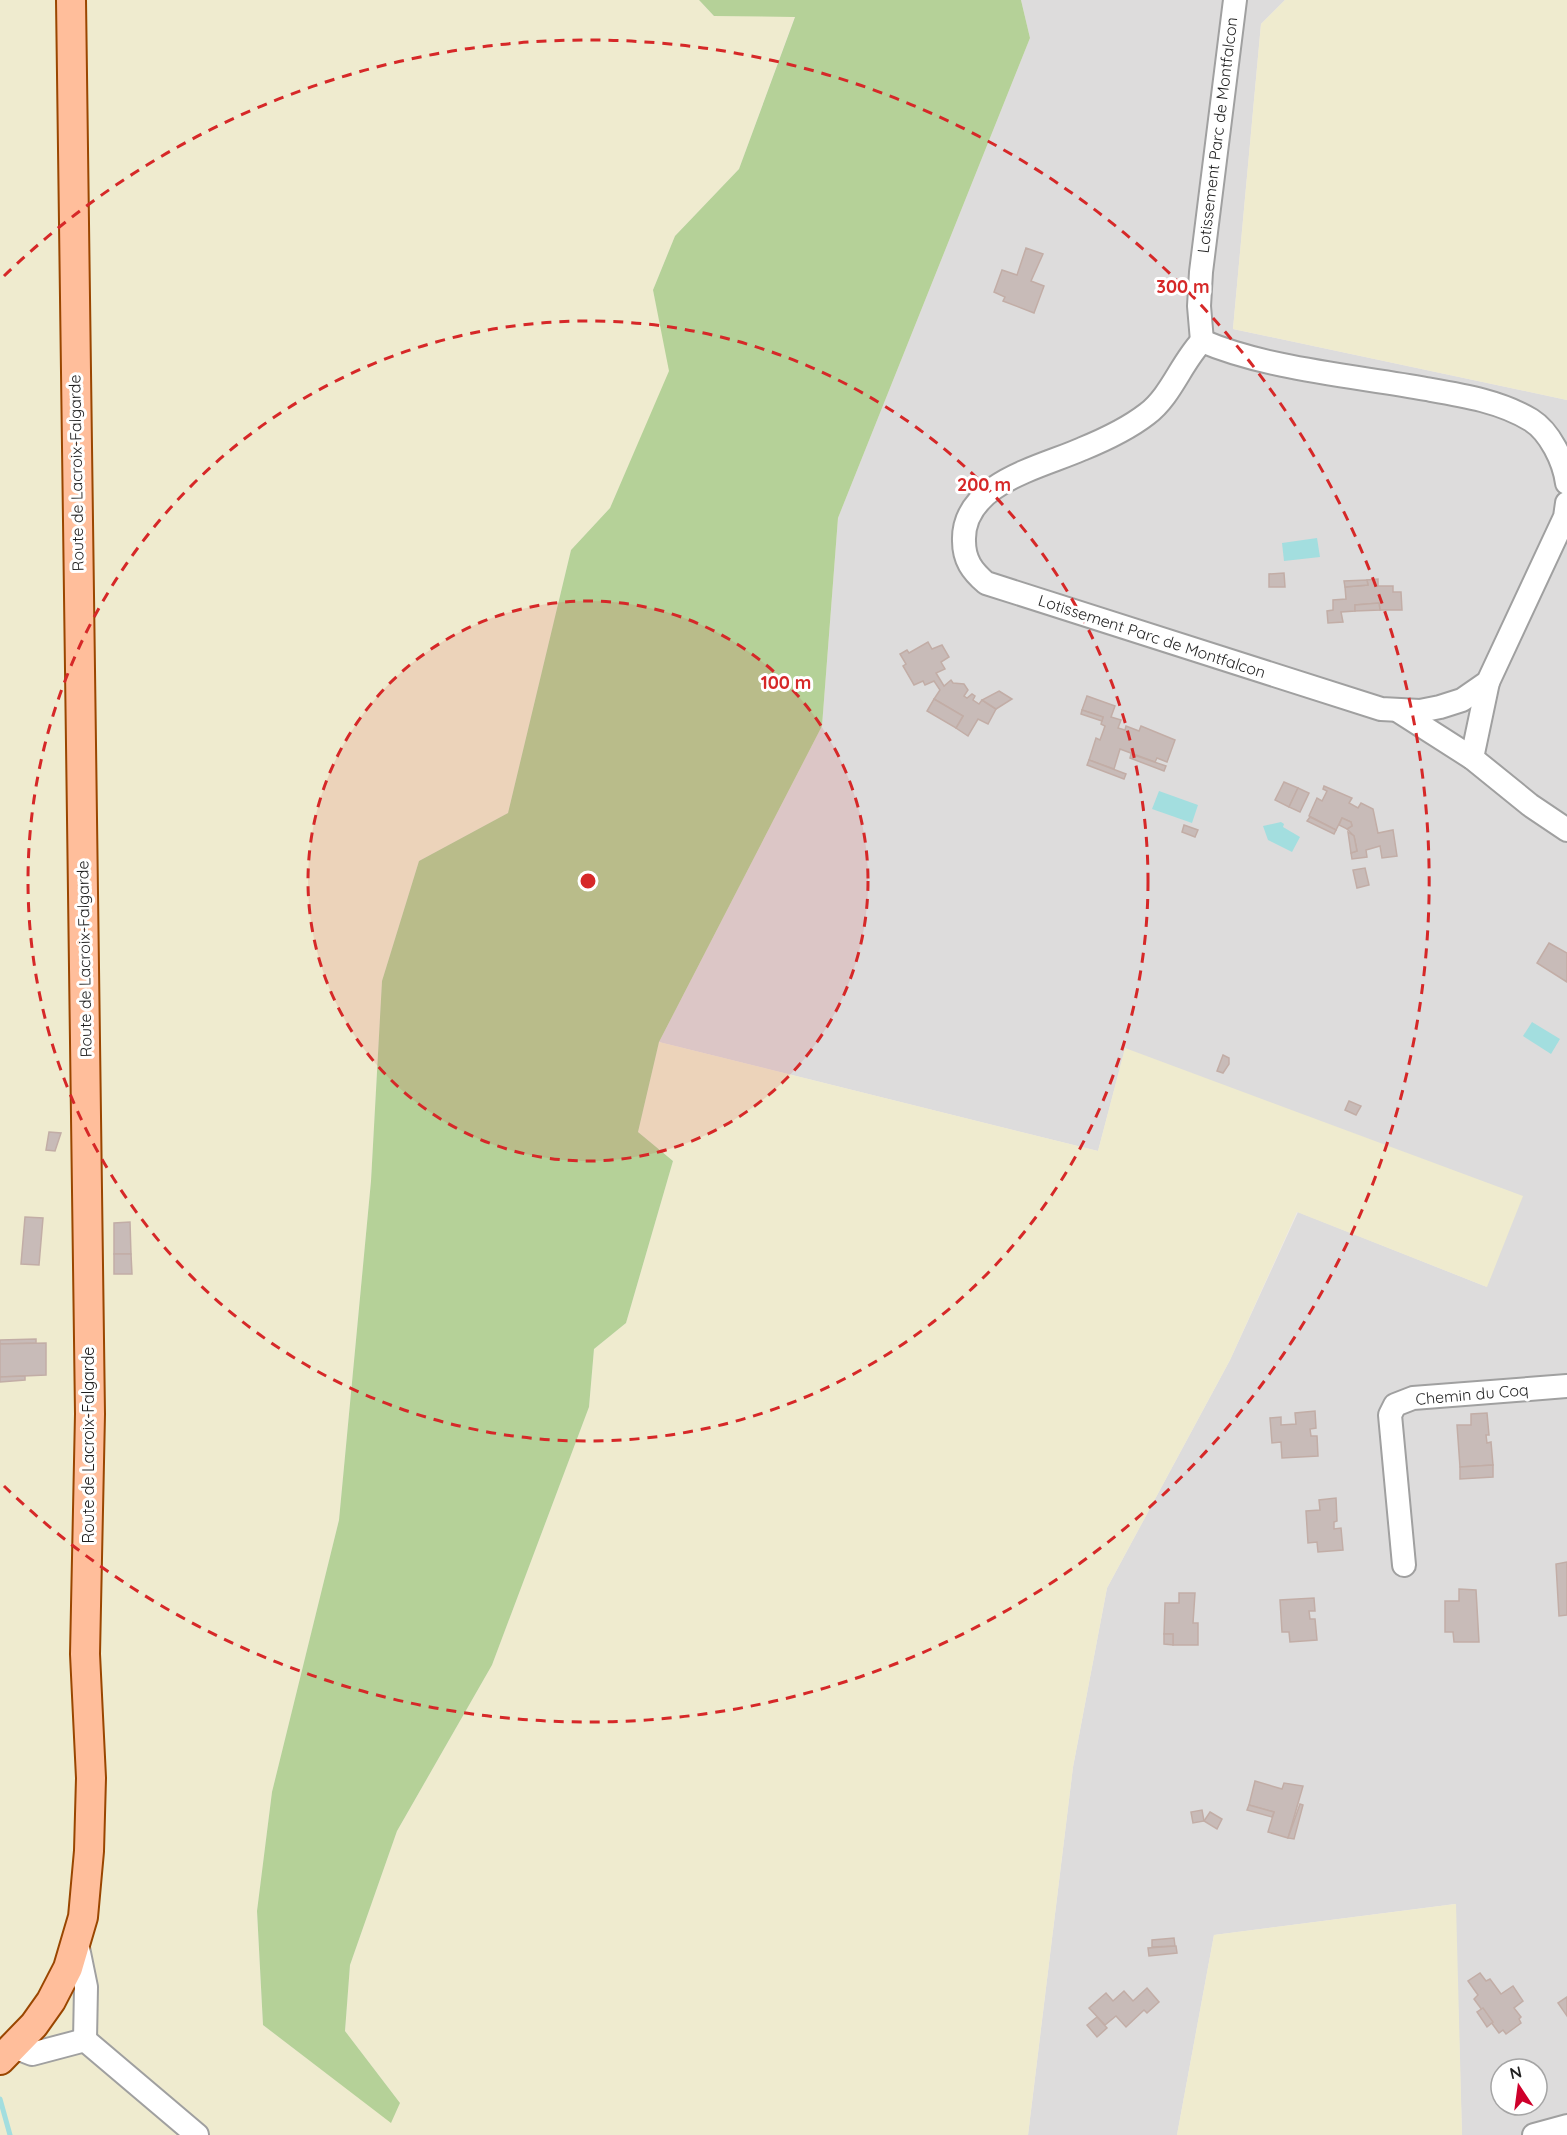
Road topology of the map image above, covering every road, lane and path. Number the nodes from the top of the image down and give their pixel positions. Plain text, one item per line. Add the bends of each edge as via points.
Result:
1 (71, 0) edge
2 (1234, 0) edge
3 (1202, 341) junction
4 (1567, 483) edge
5 (1567, 503) edge
6 (1488, 682) junction
7 (1400, 712) junction
8 (1472, 758) junction
9 (1567, 830) edge
10 (1567, 1386) edge
11 (1404, 1565) dead end
12 (80, 1930) junction
13 (84, 2040) junction
14 (8, 2054) edge
15 (1567, 2126) edge
16 (197, 2135) edge
17 (1534, 2135) edge

1 - 12 main road, Route de Lacroix-Falgarde via 90,1414 86,1654 91,1788
2 - 3 street, Lotissement Parc de Montfalcon via 1201,272
3 - 4 street via 1267,361 1447,393 1514,411 1534,422 1550,440
3 - 7 street, Lotissement Parc de Montfalcon via 1148,413 1083,449 1027,470 993,489 969,514 964,526 968,564 986,583
5 - 6 street
6 - 7 street, Lotissement Parc de Montfalcon via 1462,700
6 - 8 street
7 - 8 street
8 - 9 street
10 - 11 street, Chemin du Coq via 1413,1398 1395,1405 1390,1415
12 - 13 street via 86,1987
12 - 14 main road, Route de Lacroix-Falgarde via 68,1968 51,2001
13 - 14 street via 32,2054
13 - 16 street
15 - 17 street

